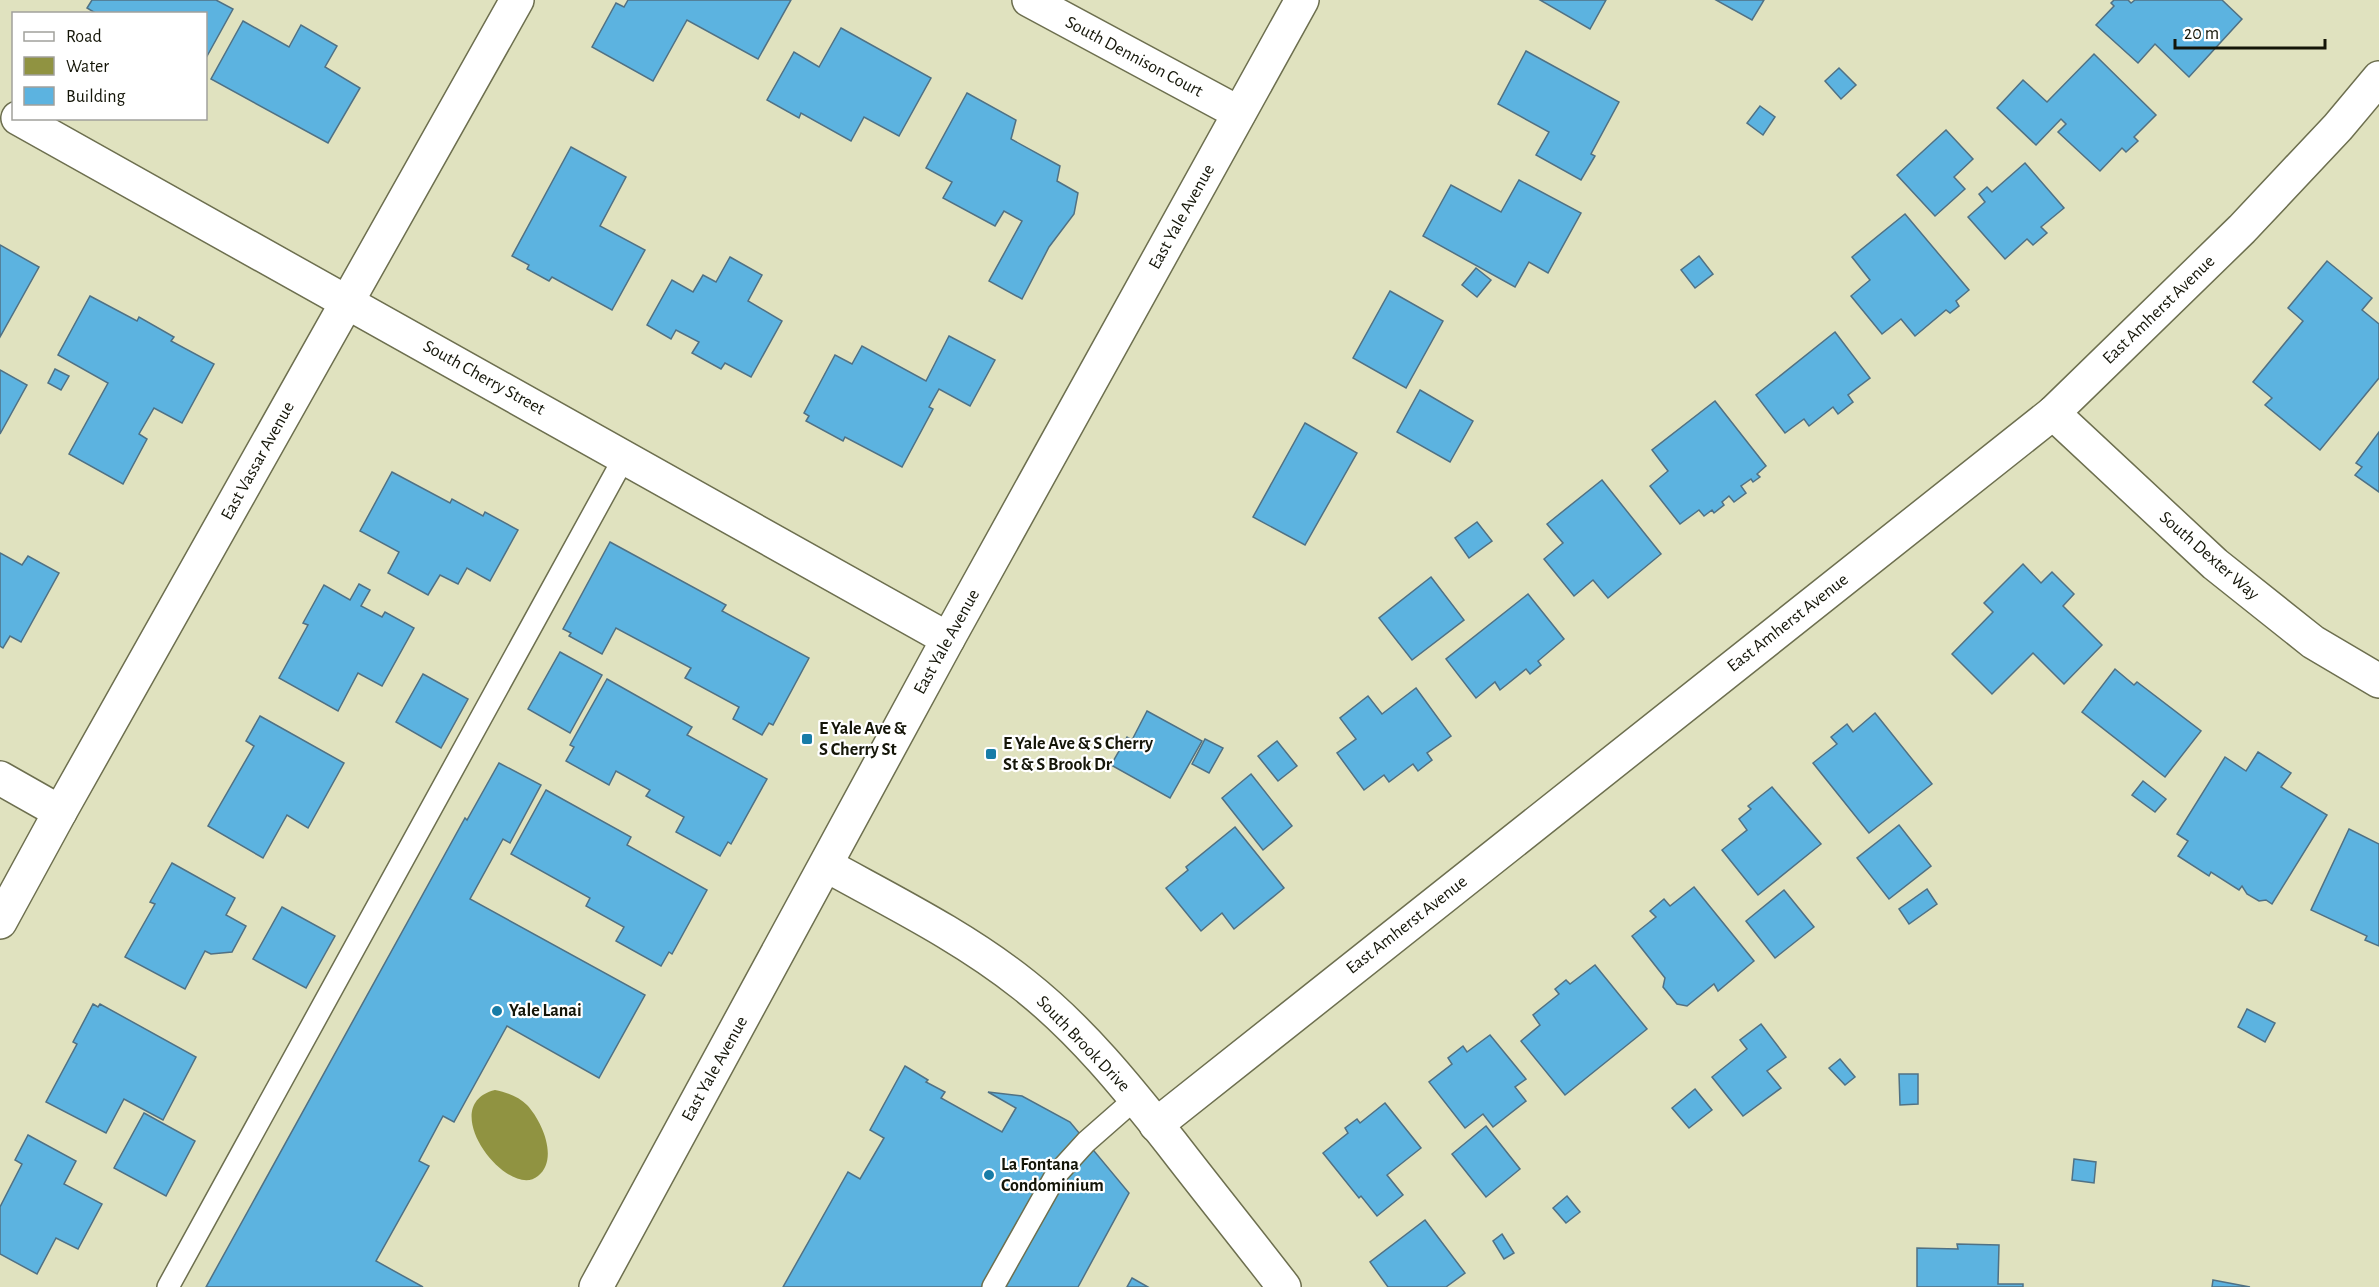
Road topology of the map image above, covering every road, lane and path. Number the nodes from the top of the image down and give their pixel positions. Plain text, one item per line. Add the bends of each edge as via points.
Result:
1 (517, 0) edge
2 (1029, 0) edge
3 (1302, 0) edge
4 (2379, 78) edge
5 (1239, 113) junction
6 (22, 120) edge
7 (348, 303) junction
8 (2053, 413) junction
9 (625, 456) junction
10 (948, 639) junction
11 (2379, 681) edge
12 (0, 778) edge
13 (60, 812) junction
14 (826, 865) junction
15 (0, 922) edge
16 (1136, 1099) junction
17 (1156, 1125) junction
18 (168, 1287) edge
19 (596, 1287) edge
20 (993, 1287) edge
21 (1284, 1287) edge

1 - 7 street, East Vassar Avenue
2 - 5 street, South Dennison Court
3 - 5 street, East Yale Avenue
4 - 8 street, East Amherst Avenue via 2242,229
5 - 10 street, East Yale Avenue
6 - 7 street, South Cherry Street
7 - 9 street, South Cherry Street
7 - 13 street, East Vassar Avenue
8 - 11 street, South Dexter Way via 2215,564 2313,642
8 - 17 street, East Amherst Avenue
9 - 10 street, South Cherry Street
9 - 18 lane
10 - 14 street, East Yale Avenue
12 - 13 street
13 - 15 street, East Vassar Avenue
14 - 16 street, South Brook Drive via 944,932 1023,984 1088,1044
14 - 19 street, East Yale Avenue
16 - 17 street, South Brook Drive
16 - 20 lane via 1086,1142 1056,1175
17 - 21 street, South Brook Drive

